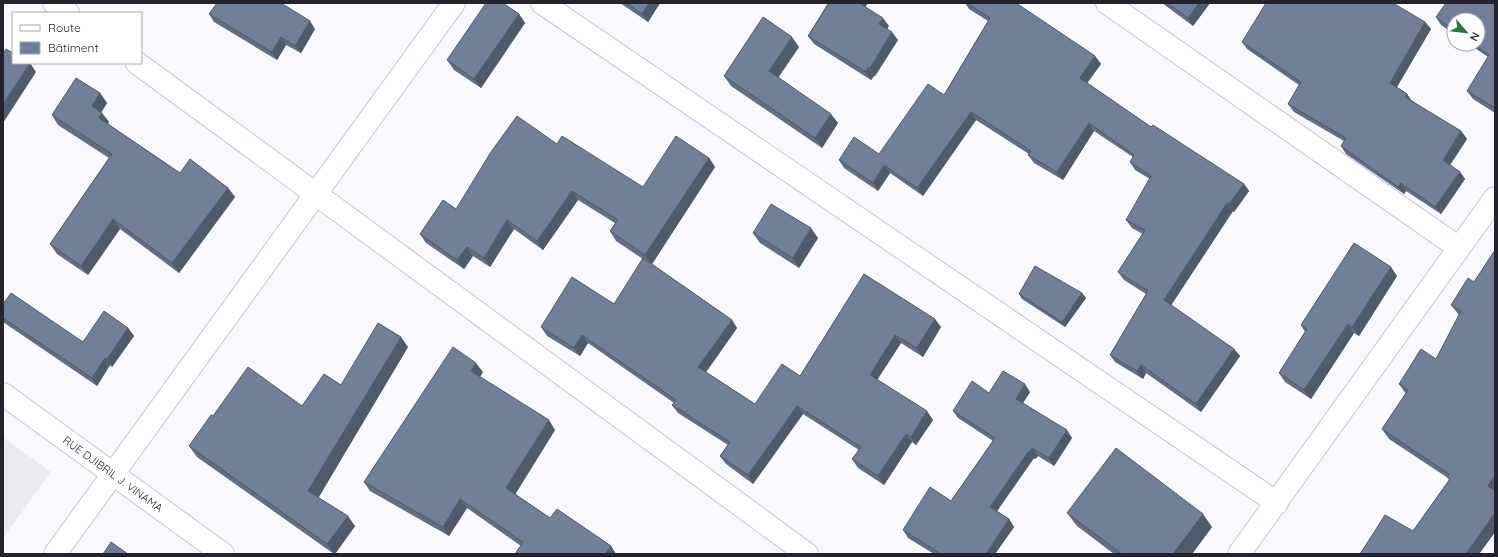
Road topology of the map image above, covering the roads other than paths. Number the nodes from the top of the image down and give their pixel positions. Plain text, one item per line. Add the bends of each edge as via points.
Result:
1 (54, 3) edge
2 (454, 3) edge
3 (542, 3) edge
4 (1107, 3) edge
5 (67, 12) edge
6 (138, 64) edge
7 (316, 193) junction
8 (1495, 198) edge
9 (1460, 248) junction
10 (3, 394) edge
11 (113, 475) junction
12 (1277, 503) junction
13 (55, 554) edge
14 (223, 554) edge
15 (808, 554) edge
16 (1239, 554) edge

1 - 5 street
2 - 7 street
3 - 12 street
4 - 9 street
6 - 7 street
7 - 11 street
7 - 15 street
8 - 9 street
9 - 12 street
10 - 11 street, RUE DJIBRIL J. VINAMA
11 - 13 street
11 - 14 street, RUE DJIBRIL J. VINAMA
12 - 16 street

